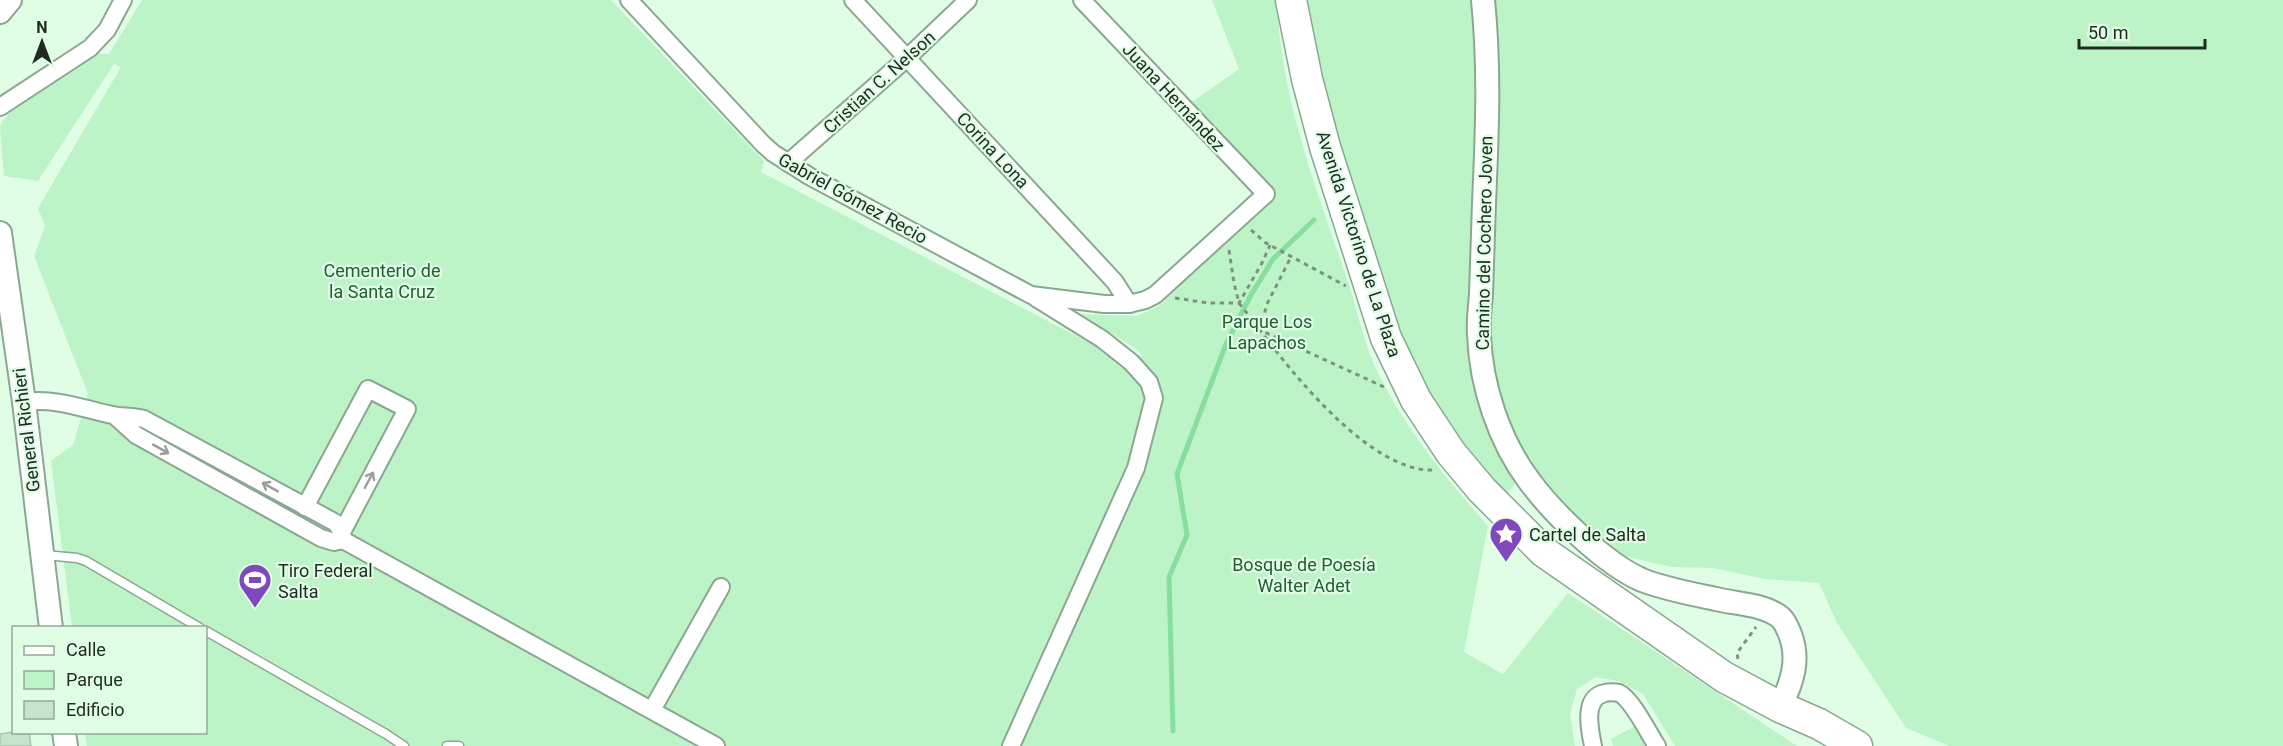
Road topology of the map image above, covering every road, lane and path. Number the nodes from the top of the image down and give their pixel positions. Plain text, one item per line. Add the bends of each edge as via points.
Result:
1 (10, 0) edge
2 (123, 0) edge
3 (629, 0) edge
4 (853, 0) edge
5 (968, 0) edge
6 (1082, 0) edge
7 (1291, 0) edge
8 (1483, 0) edge
9 (0, 12) edge
10 (907, 58) junction
11 (0, 107) edge
12 (788, 163) junction
13 (1239, 219) junction
14 (1226, 230) junction
15 (0, 233) edge
16 (1270, 245) junction
17 (1291, 257) junction
18 (1031, 295) junction
19 (1155, 295) junction
20 (1350, 296) dead end
21 (1239, 303) junction
22 (1129, 304) junction
23 (1260, 330) junction
24 (1416, 400) junction
25 (24, 402) junction
26 (114, 415) junction
27 (1464, 469) junction
28 (305, 507) junction
29 (343, 536) junction
30 (41, 555) junction
31 (721, 587) dead end
32 (1768, 611) junction
33 (51, 626) edge
34 (198, 626) edge
35 (207, 632) edge
36 (1737, 653) dead end
37 (1780, 707) junction
38 (652, 710) junction
39 (404, 746) edge
40 (447, 746) edge
41 (459, 746) edge
42 (716, 746) edge
43 (1011, 746) edge
44 (1593, 746) edge
45 (1657, 746) edge
46 (1827, 746) edge
47 (1857, 746) edge

1 - 9 street
2 - 11 street via 107,30 90,48
3 - 12 street, Gabriel Gómez Recio via 763,144
4 - 10 street, Corina Lona
5 - 10 street, Cristian C. Nelson
6 - 13 street, Juana Hernández via 1266,194
7 - 24 highway, Avenida Victorino de La Plaza via 1307,79 1351,231 1386,338
8 - 32 street, Camino del Cochero Joven via 1486,154 1479,333 1483,371 1508,446 1530,482 1557,513 1621,569 1660,586
10 - 12 street, Cristian C. Nelson
10 - 22 street, Corina Lona via 1115,282
12 - 18 street, Gabriel Gómez Recio
13 - 14 street
13 - 16 path
14 - 19 street
14 - 21 path
15 - 25 street, General Richieri
16 - 17 path
16 - 21 path
17 - 20 path via 1346,286
17 - 23 path via 1267,304
18 - 22 street, Gabriel Gómez Recio
18 - 43 street via 1131,362 1149,382 1154,398 1136,468
19 - 21 path
19 - 22 street
21 - 23 path
23 - 24 path
23 - 27 path via 1320,405 1385,457 1423,471
24 - 27 highway, Avenida Victorino de La Plaza
25 - 26 street via 77,404
25 - 30 street, General Richieri
28 -> 26 street via 144,419
26 -> 29 street via 136,435 321,538 334,542
27 - 37 highway, Avenida Victorino de La Plaza via 1544,552 1724,677
28 - 29 street via 336,523
29 -> 28 street via 406,409 368,389
29 - 38 street
30 - 33 street, General Richieri
30 - 34 lane via 86,561
31 - 38 street
32 - 36 path
32 - 37 street via 1782,619 1794,644 1791,682
35 - 39 lane
37 - 46 highway via 1809,735
37 - 47 highway
38 - 42 street
40 - 41 lane
44 - 45 street via 1590,708 1601,693 1609,692 1619,693 1630,704

